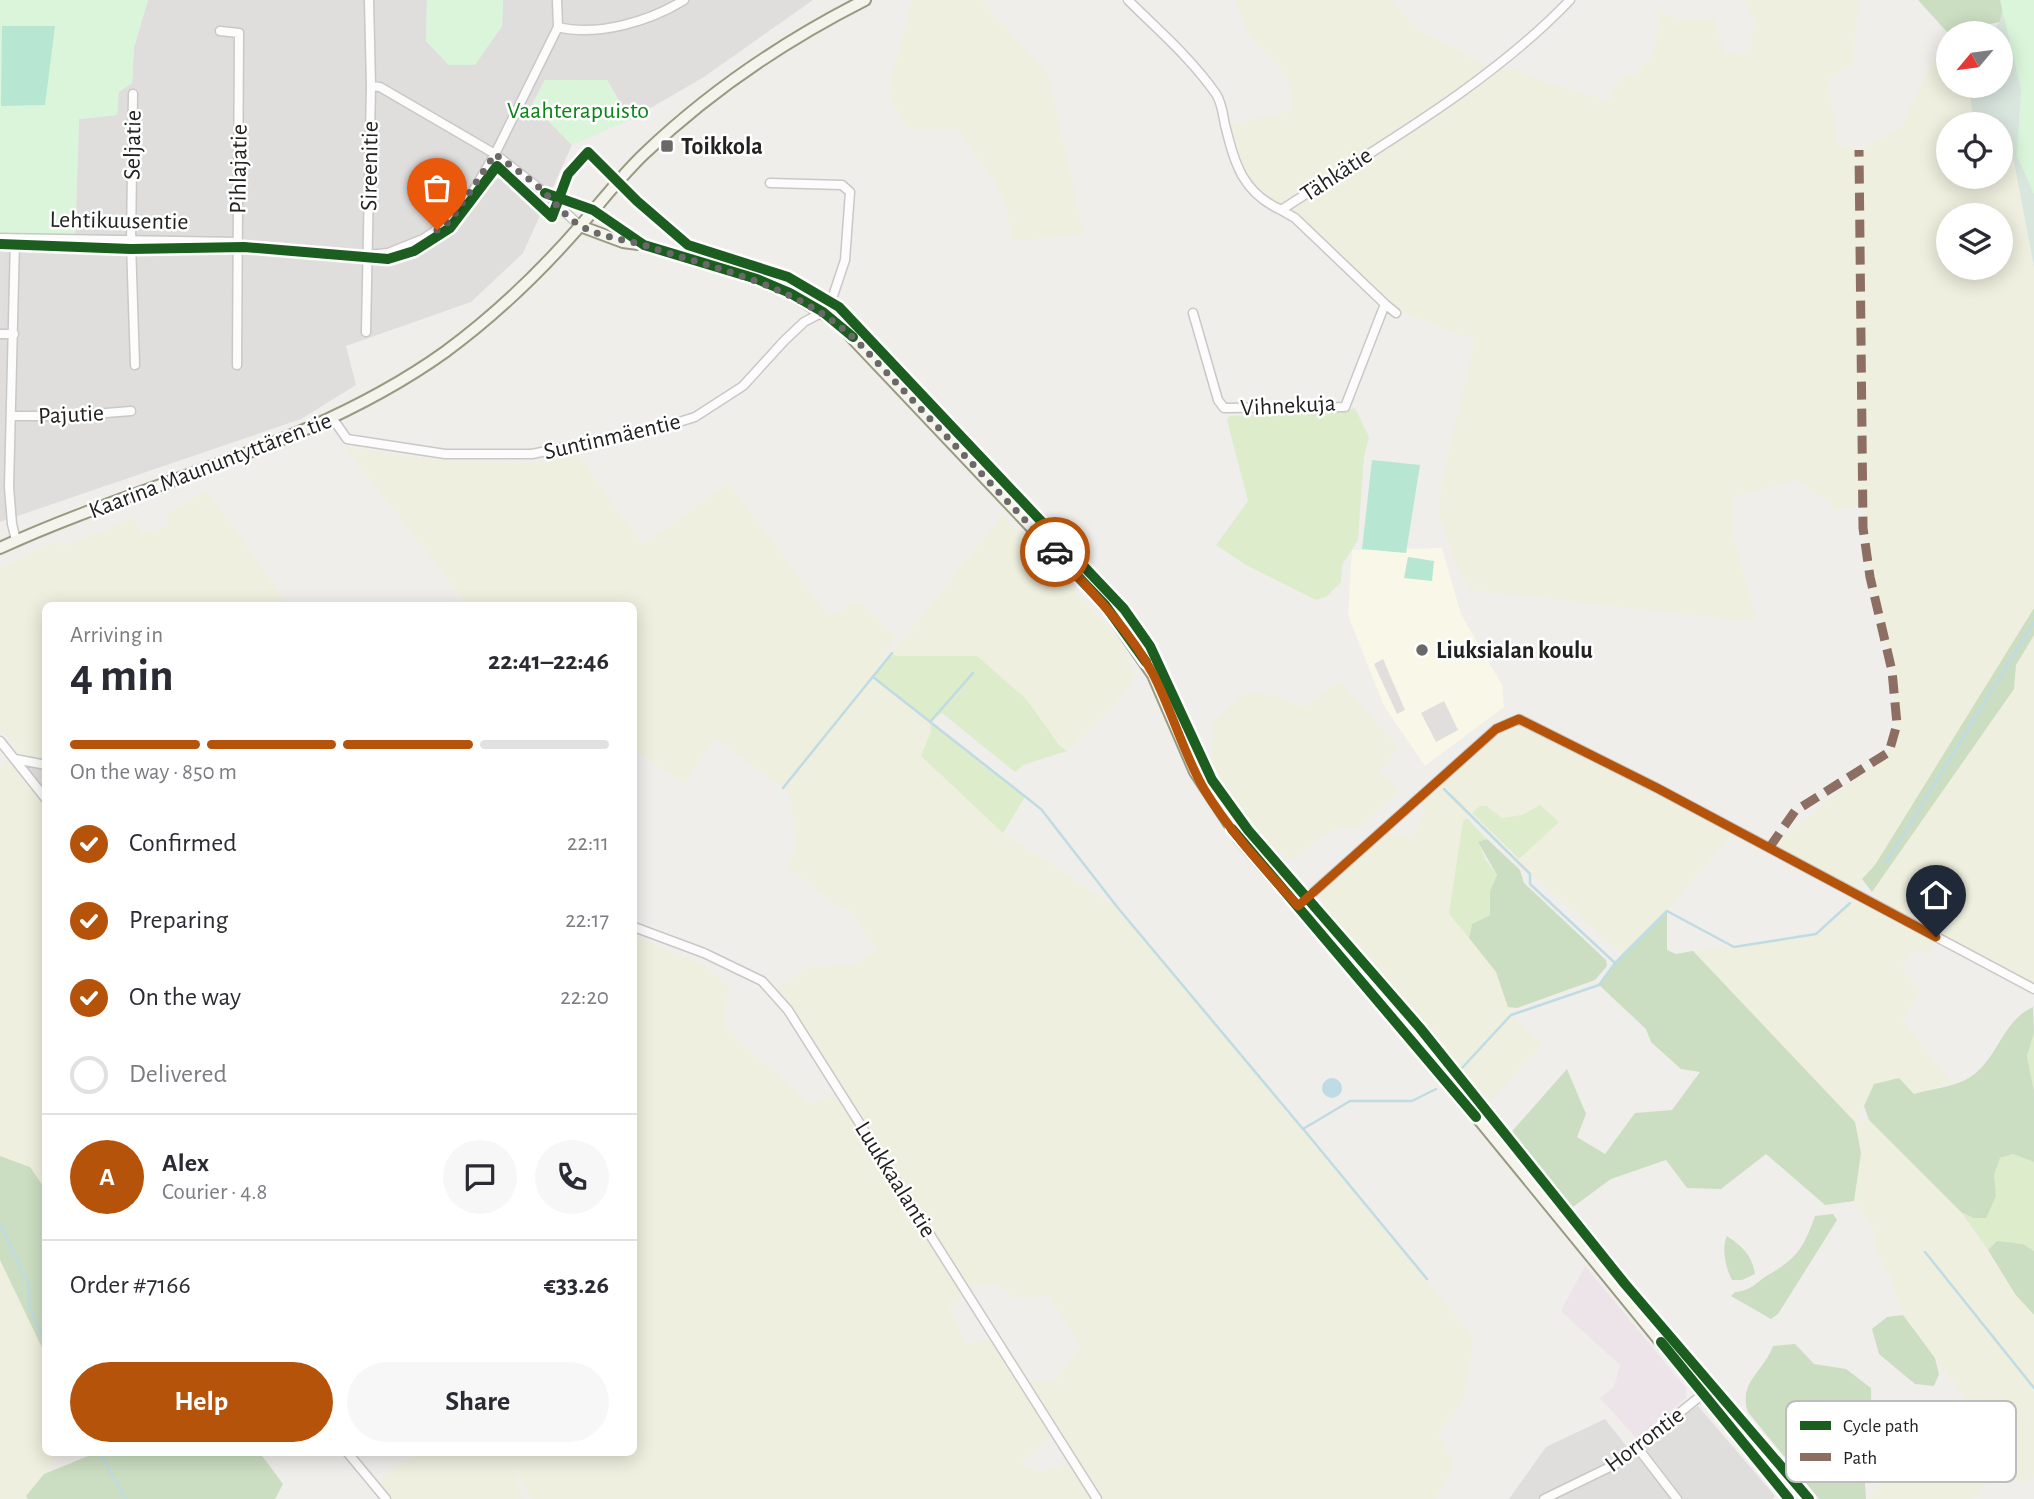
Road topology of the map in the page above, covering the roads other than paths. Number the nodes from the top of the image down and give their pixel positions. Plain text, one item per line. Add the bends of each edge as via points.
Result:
1 (369, 0) edge
2 (557, 0) edge
3 (684, 0) edge
4 (865, 0) edge
5 (1128, 0) edge
6 (1570, 0) edge
7 (558, 27) junction
8 (220, 31) dead end
9 (370, 86) junction
10 (133, 94) dead end
11 (495, 154) junction
12 (770, 183) dead end
13 (545, 193) junction
14 (593, 209) junction
15 (1281, 210) junction
16 (580, 226) junction
17 (0, 238) edge
18 (15, 239) junction
19 (237, 242) junction
20 (131, 243) junction
21 (644, 245) junction
22 (367, 255) junction
23 (1385, 304) junction
24 (823, 312) junction
25 (1193, 313) dead end
26 (1395, 313) dead end
27 (366, 332) dead end
28 (0, 334) edge
29 (14, 334) junction
30 (135, 365) dead end
31 (237, 365) dead end
32 (131, 411) dead end
33 (12, 416) junction
34 (333, 419) junction
35 (5, 486) edge
36 (16, 540) junction
37 (0, 548) edge
38 (0, 741) edge
39 (15, 759) junction
40 (42, 764) edge
41 (42, 794) edge
42 (1298, 906) junction
43 (637, 928) edge
44 (2034, 989) edge
45 (1703, 1394) junction
46 (1637, 1447) junction
47 (350, 1456) edge
48 (386, 1499) edge
49 (1097, 1499) edge
50 (1545, 1499) edge
51 (1678, 1499) edge
52 (1789, 1499) edge

1 - 9 street, Sireenitie
2 - 7 street
3 - 7 street via 615,27
4 - 14 street, Kaarina Maununtyttären tie via 795,37 709,96 644,154
5 - 15 street, Tähkätie via 1202,73 1219,98 1242,177 1262,201
6 - 15 street, Tähkätie via 1486,73
7 - 11 street
8 - 19 street, Pihlajatie via 239,33
9 - 11 street via 380,87
9 - 22 street, Sireenitie
10 - 20 street, Seljatie
11 - 13 street
11 - 22 street via 451,220 423,239 388,253
12 - 24 street, Suntinmäentie via 842,185 850,192 845,260
13 - 14 street
13 - 16 street
14 - 16 street, Kaarina Maununtyttären tie
14 - 21 street
15 - 23 street
16 - 21 street
16 - 34 street, Kaarina Maununtyttären tie via 500,306 446,351
17 - 18 street, Lehtikuusentie
18 - 20 street, Lehtikuusentie
18 - 29 street
19 - 20 street, Lehtikuusentie
19 - 31 street, Pihlajatie
20 - 30 street, Seljatie
21 - 24 street via 757,279
22 - 27 street, Sireenitie
23 - 25 street, Vihnekuja via 1345,407 1224,408
23 - 26 street
24 - 34 street, Suntinmäentie via 804,322 743,386 695,417 660,428 532,454 445,454 347,439
24 - 42 street via 858,342 1105,605 1153,675 1216,809
28 - 29 street
29 - 33 street
32 - 33 street, Pajutie
33 - 35 street
34 - 36 street, Kaarina Maununtyttären tie
35 - 36 street
36 - 37 street, Kaarina Maununtyttären tie
38 - 39 street
39 - 40 street
39 - 41 street
42 - 44 street via 1496,729 1519,719
42 - 45 street
43 - 49 street, Luukkaalantie via 705,953 762,981 788,1010
45 - 46 street, Horrontie
45 - 52 street
46 - 50 street, Horrontie via 1616,1464
46 - 51 street
47 - 48 street

